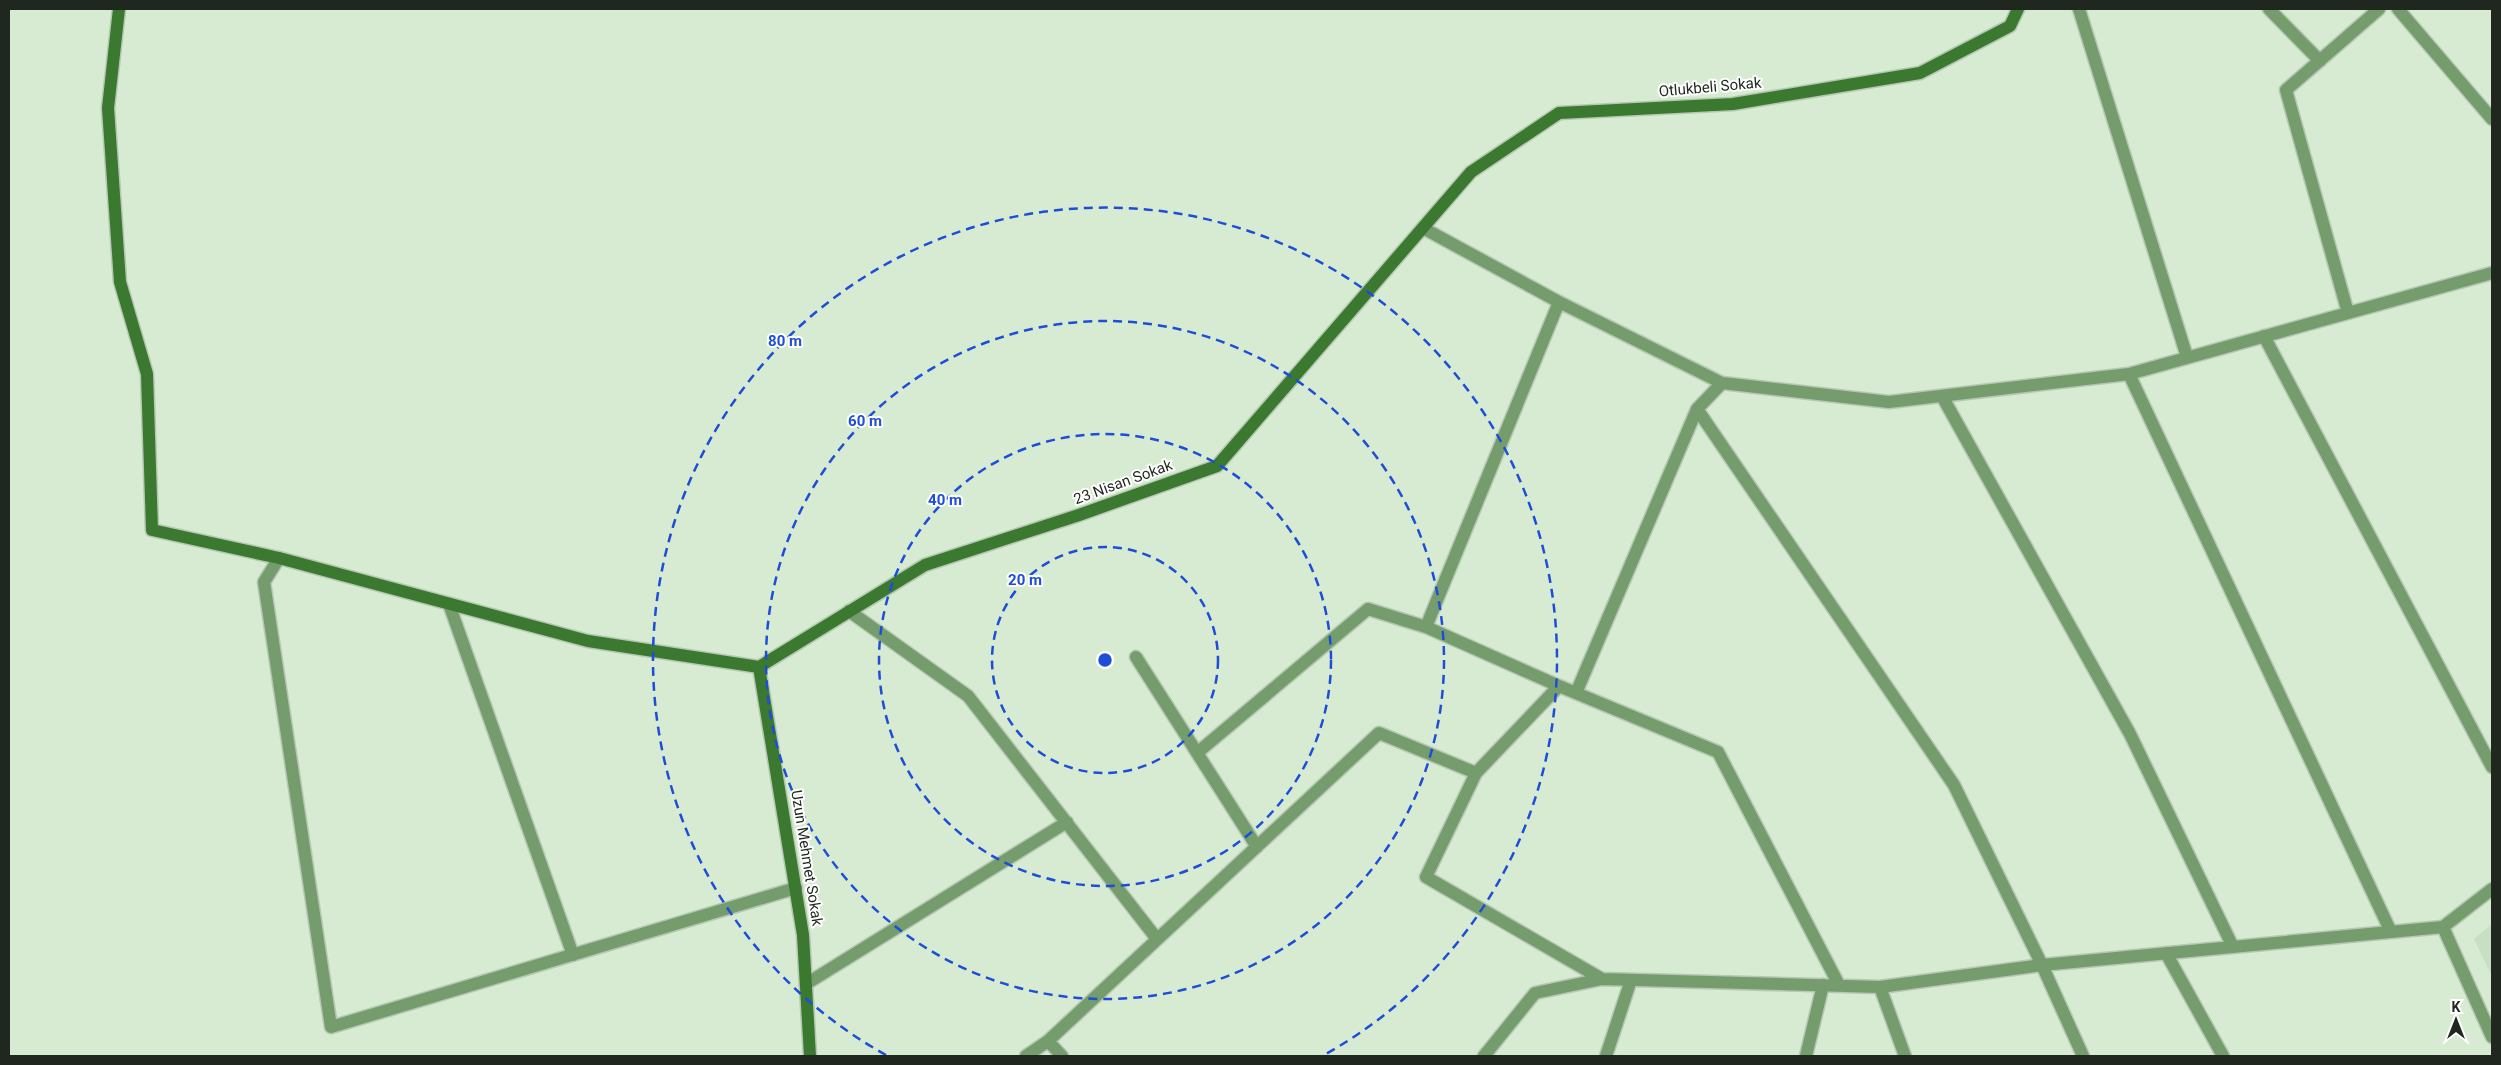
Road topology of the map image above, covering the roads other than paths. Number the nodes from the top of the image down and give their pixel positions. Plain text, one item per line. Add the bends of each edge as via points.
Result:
1 (119, 9) edge
2 (2018, 9) edge
3 (2079, 9) edge
4 (2269, 9) edge
5 (2379, 9) edge
6 (2398, 9) edge
7 (2320, 61) junction
8 (2492, 119) edge
9 (1424, 228) junction
10 (2492, 274) edge
11 (1559, 302) junction
12 (2348, 313) junction
13 (2264, 336) junction
14 (2187, 357) junction
15 (2129, 374) junction
16 (1722, 383) junction
17 (1942, 396) junction
18 (1696, 410) junction
19 (279, 558) junction
20 (448, 604) junction
21 (849, 612) junction
22 (1426, 626) junction
23 (1136, 657) dead end
24 (758, 667) junction
25 (1559, 686) junction
26 (1576, 693) junction
27 (1197, 753) junction
28 (2492, 767) edge
29 (1476, 773) junction
30 (1067, 822) junction
31 (1257, 847) junction
32 (796, 888) junction
33 (2492, 889) edge
34 (2443, 927) junction
35 (2391, 932) junction
36 (1158, 939) junction
37 (2233, 947) junction
38 (2166, 953) junction
39 (572, 955) junction
40 (2042, 965) junction
41 (1602, 979) junction
42 (1631, 980) junction
43 (806, 984) junction
44 (1823, 985) junction
45 (1840, 985) junction
46 (1880, 987) junction
47 (2492, 1037) edge
48 (1048, 1040) junction
49 (810, 1056) edge
50 (1026, 1056) edge
51 (1062, 1056) edge
52 (1484, 1056) edge
53 (1606, 1056) edge
54 (1806, 1056) edge
55 (1905, 1056) edge
56 (2083, 1056) edge
57 (2223, 1056) edge

1 - 19 street via 108,108 120,282 147,374 152,530
2 - 9 street, Otlukbeli Sokak via 2010,26 1920,73 1732,104 1559,113 1471,172
3 - 14 street
4 - 7 street
5 - 7 street
6 - 8 street
7 - 12 street via 2286,90
9 - 11 street
9 - 21 street, 23 Nisan Sokak via 1217,466 1079,516 925,565
10 - 12 street
11 - 16 street
11 - 22 street
12 - 13 street
13 - 14 street
13 - 28 street
14 - 15 street
15 - 17 street
15 - 35 street
16 - 17 street via 1889,402
16 - 18 street
17 - 37 street via 2130,734
18 - 26 street
18 - 40 street via 1954,785
19 - 20 street
19 - 39 street via 264,582 331,1027
20 - 24 street via 588,641
20 - 39 street
21 - 24 street, 23 Nisan Sokak
21 - 30 street via 968,696
22 - 25 street
22 - 27 street via 1368,609
23 - 27 street
24 - 32 street, Uzun Mehmet Sokak
25 - 26 street
25 - 29 street
26 - 45 street via 1718,752
27 - 31 street
29 - 31 street via 1378,733
29 - 41 street via 1426,878
30 - 36 street
30 - 43 street
31 - 36 street
32 - 39 street
32 - 43 street, Uzun Mehmet Sokak via 804,934
33 - 34 street
34 - 35 street
34 - 47 street
35 - 37 street
36 - 48 street
37 - 38 street
38 - 40 street
38 - 57 street
40 - 46 street
40 - 56 street
41 - 42 street
41 - 52 street via 1535,994
42 - 44 street
42 - 53 street
43 - 49 street, Uzun Mehmet Sokak
44 - 45 street
44 - 54 street
45 - 46 street
46 - 55 street
48 - 50 street
48 - 51 street

